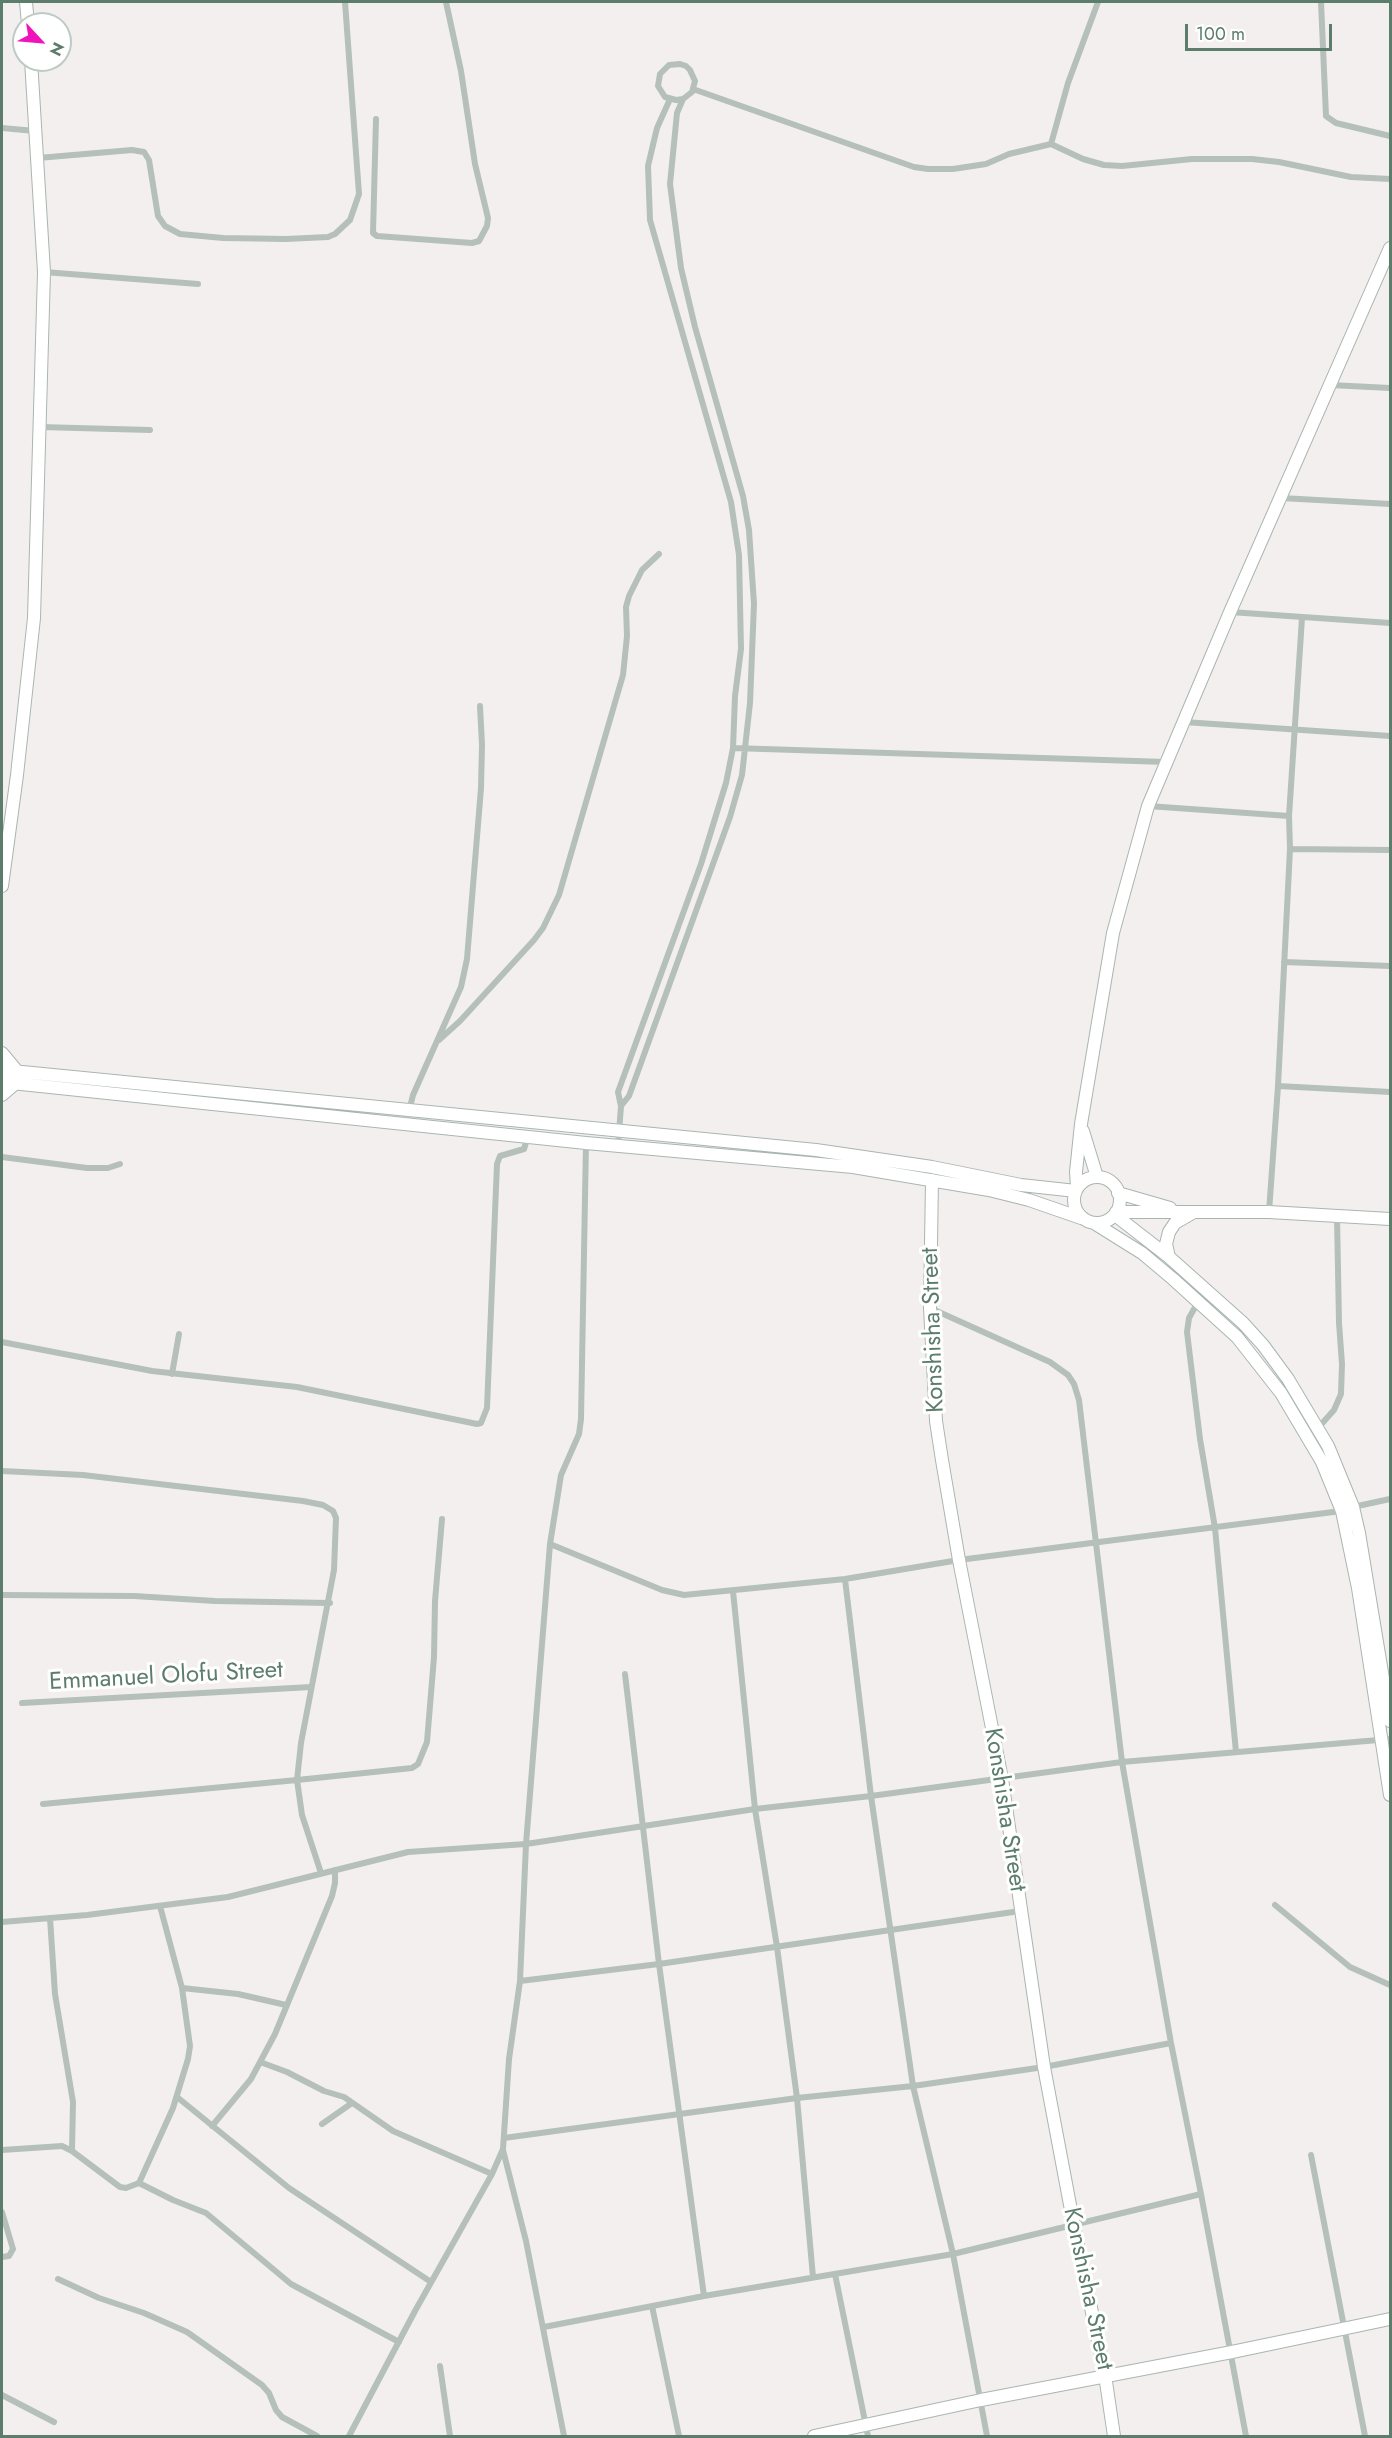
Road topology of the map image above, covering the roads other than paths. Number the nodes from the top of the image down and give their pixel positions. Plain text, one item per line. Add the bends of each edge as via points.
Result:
1 (345, 2) edge
2 (446, 2) edge
3 (1098, 2) edge
4 (1321, 2) edge
5 (32, 72) edge
6 (693, 89) junction
7 (670, 99) junction
8 (683, 99) junction
9 (376, 118) dead end
10 (2, 128) edge
11 (36, 131) junction
12 (1390, 136) edge
13 (1051, 144) junction
14 (38, 158) junction
15 (1390, 180) edge
16 (1390, 248) edge
17 (1387, 267) edge
18 (44, 272) junction
19 (198, 284) dead end
20 (1330, 385) junction
21 (1390, 388) edge
22 (39, 427) junction
23 (150, 430) dead end
24 (1280, 498) junction
25 (1390, 504) edge
26 (659, 554) dead end
27 (1230, 612) junction
28 (1302, 618) junction
29 (1390, 623) edge
30 (480, 706) dead end
31 (1184, 722) junction
32 (1295, 731) junction
33 (1390, 736) edge
34 (733, 748) junction
35 (746, 749) junction
36 (1166, 762) junction
37 (1148, 806) junction
38 (1289, 816) junction
39 (1290, 849) junction
40 (1390, 850) edge
41 (2, 886) edge
42 (1284, 962) junction
43 (1390, 966) edge
44 (439, 1040) junction
45 (2, 1053) edge
46 (2, 1070) edge
47 (16, 1077) junction
48 (2, 1082) edge
49 (1278, 1086) junction
50 (1390, 1092) edge
51 (2, 1095) edge
52 (621, 1106) junction
53 (408, 1109) junction
54 (406, 1123) junction
55 (1081, 1124) junction
56 (620, 1132) junction
57 (528, 1136) junction
58 (586, 1143) junction
59 (618, 1146) junction
60 (2, 1157) edge
61 (120, 1164) dead end
62 (1097, 1177) junction
63 (932, 1180) junction
64 (1076, 1190) junction
65 (1118, 1193) junction
66 (1180, 1211) junction
67 (1197, 1211) junction
68 (1269, 1212) junction
69 (1116, 1213) junction
70 (1337, 1216) junction
71 (1081, 1218) junction
72 (1390, 1219) edge
73 (1095, 1223) junction
74 (1169, 1257) junction
75 (1198, 1301) junction
76 (930, 1308) junction
77 (179, 1335) dead end
78 (2, 1342) edge
79 (172, 1374) junction
80 (1318, 1428) junction
81 (2, 1471) edge
82 (1390, 1499) edge
83 (1347, 1509) junction
84 (442, 1519) dead end
85 (1215, 1528) junction
86 (1097, 1543) junction
87 (550, 1544) junction
88 (959, 1560) junction
89 (845, 1579) junction
90 (733, 1591) junction
91 (2, 1596) edge
92 (330, 1603) junction
93 (626, 1674) dead end
94 (311, 1687) junction
95 (22, 1703) dead end
96 (1390, 1721) edge
97 (1385, 1740) edge
98 (1236, 1752) junction
99 (1122, 1762) junction
100 (1002, 1779) junction
101 (297, 1780) junction
102 (1390, 1795) edge
103 (871, 1796) junction
104 (43, 1804) dead end
105 (755, 1809) junction
106 (644, 1825) junction
107 (526, 1844) junction
108 (335, 1870) junction
109 (321, 1873) junction
110 (1275, 1905) dead end
111 (160, 1906) junction
112 (1020, 1911) junction
113 (50, 1918) junction
114 (2, 1922) edge
115 (891, 1929) junction
116 (777, 1947) junction
117 (660, 1964) junction
118 (520, 1981) junction
119 (1390, 1985) edge
120 (182, 1988) junction
121 (286, 2005) junction
122 (1171, 2043) junction
123 (260, 2062) junction
124 (1044, 2067) junction
125 (913, 2086) junction
126 (177, 2097) junction
127 (797, 2098) junction
128 (352, 2103) junction
129 (679, 2115) junction
130 (322, 2124) dead end
131 (212, 2126) junction
132 (504, 2138) junction
133 (503, 2149) junction
134 (2, 2151) edge
135 (72, 2151) junction
136 (1311, 2155) dead end
137 (492, 2174) junction
138 (139, 2183) junction
139 (1202, 2194) junction
140 (2, 2212) edge
141 (1074, 2226) junction
142 (953, 2254) junction
143 (2, 2257) edge
144 (835, 2274) junction
145 (813, 2277) junction
146 (58, 2279) dead end
147 (431, 2282) junction
148 (704, 2296) junction
149 (652, 2306) junction
150 (1390, 2319) edge
151 (544, 2327) junction
152 (1345, 2328) junction
153 (399, 2342) junction
154 (1232, 2352) junction
155 (440, 2366) dead end
156 (1105, 2375) junction
157 (2, 2395) edge
158 (981, 2400) junction
159 (54, 2422) dead end
160 (867, 2431) edge
161 (317, 2436) edge
162 (349, 2436) edge
163 (450, 2436) edge
164 (564, 2436) edge
165 (679, 2436) edge
166 (814, 2436) edge
167 (987, 2436) edge
168 (1114, 2436) edge
169 (1246, 2436) edge
170 (1365, 2436) edge

1 - 14 street via 359,194 350,220 335,234 286,239 180,234 162,224 158,216 149,160 144,152
2 - 9 street via 488,218 479,241 373,233
3 - 13 street via 1068,83
4 - 12 street via 1326,116 1336,123
5 - 11 street
6 - 7 street via 690,70 680,64 669,65 658,80 661,92
6 - 8 street
6 - 13 street via 914,167 953,170
7 - 8 street
7 - 34 street via 650,150 648,202 731,502 742,611
8 - 35 street via 677,113 670,184 681,268 743,496 750,539 754,604
10 - 11 street
11 - 14 street
13 - 15 street via 1104,165 1252,159
14 - 18 street
16 - 17 street
17 - 20 street
18 - 19 street
18 - 22 street
20 - 21 street
20 - 24 street
22 - 23 street
22 - 41 street via 34,618
24 - 25 street
24 - 27 street
26 - 44 street via 642,570 629,596 623,675 559,895 534,940
27 - 28 street
27 - 31 street
28 - 29 street
28 - 32 street
30 - 44 street via 481,788 467,959 461,987
31 - 32 street
31 - 36 street
32 - 33 street
32 - 38 street
34 - 35 street
34 - 52 street via 708,844 618,1092
35 - 36 street
35 - 52 street via 730,817 629,1096
36 - 37 street
37 - 38 street
37 - 55 street via 1113,933
38 - 39 street
39 - 40 street
39 - 42 street
42 - 43 street
42 - 49 street
44 - 53 street
45 - 47 street
46 - 47 street
47 - 48 street
47 - 51 street
47 - 53 street
47 - 54 street
49 - 50 street
49 - 68 street
52 - 56 street
53 - 54 street
53 - 56 street
54 - 57 street
55 - 62 street
55 - 64 street
56 - 59 street
56 - 64 street via 870,1157 1021,1185
57 - 58 street
57 - 79 street via 524,1149 500,1156 498,1164 487,1408 481,1423 469,1424 297,1387
58 - 59 street
58 - 87 street via 581,1419 579,1434 561,1475
59 - 63 street via 827,1164
60 - 61 street via 87,1168
62 - 64 street via 1086,1180
62 - 65 street via 1110,1182
63 - 71 street via 1029,1200
63 - 76 street, Konshisha Street
64 - 71 street via 1074,1205
65 - 66 street
65 - 69 street
66 - 67 street
66 - 69 street
67 - 68 street
67 - 74 street via 1182,1217 1172,1227 1166,1244
68 - 70 street
69 - 73 street via 1106,1222
69 - 74 street
70 - 72 street
70 - 80 street via 1341,1394 1334,1410
71 - 73 street
73 - 75 street via 1142,1253
74 - 80 street via 1263,1346
75 - 83 street via 1237,1337 1281,1392
75 - 85 street via 1187,1332
76 - 86 street via 1050,1362 1068,1375 1079,1400
76 - 88 street, Konshisha Street via 936,1421
77 - 79 street
78 - 79 street
80 - 83 street via 1337,1464
81 - 92 street via 94,1477 323,1505 336,1518
82 - 83 street
83 - 85 street
83 - 96 street via 1371,1596
83 - 97 street
84 - 101 street via 427,1742 422,1759 412,1768
85 - 86 street
85 - 98 street
86 - 88 street
86 - 99 street
87 - 90 street via 672,1593
87 - 107 street
88 - 89 street
88 - 100 street, Konshisha Street
89 - 90 street
89 - 103 street
90 - 105 street
91 - 92 street
92 - 94 street
93 - 106 street
94 - 95 street, Emmanuel Olofu Street
94 - 101 street
97 - 98 street
97 - 102 street
98 - 99 street
99 - 100 street
99 - 122 street
100 - 103 street
100 - 112 street, Konshisha Street
101 - 104 street
101 - 109 street via 302,1815
103 - 105 street
103 - 115 street
105 - 106 street
105 - 116 street
106 - 107 street
106 - 117 street
107 - 108 street via 408,1852
107 - 118 street
108 - 109 street
108 - 121 street via 332,1896
109 - 111 street via 228,1897
110 - 119 street via 1350,1967
111 - 113 street
111 - 120 street
112 - 115 street
112 - 124 street, Konshisha Street
113 - 114 street
113 - 135 street via 55,1994 73,2102
115 - 116 street
115 - 125 street
116 - 117 street
116 - 127 street
117 - 118 street
117 - 129 street
118 - 132 street via 509,2059
120 - 121 street via 238,1994
120 - 126 street via 190,2046
121 - 123 street
122 - 124 street
122 - 139 street
123 - 128 street
123 - 131 street
124 - 125 street
124 - 141 street, Konshisha Street
125 - 127 street
125 - 142 street
126 - 131 street
126 - 138 street
127 - 129 street
127 - 145 street
128 - 130 street
128 - 137 street via 393,2131
129 - 132 street
129 - 148 street
131 - 147 street via 289,2188
132 - 133 street
133 - 137 street
133 - 151 street
134 - 135 street via 62,2146
135 - 138 street via 120,2187
136 - 152 street
137 - 147 street
138 - 153 street via 206,2213 291,2284
139 - 141 street
139 - 154 street
140 - 143 street via 13,2249 9,2256
141 - 142 street
141 - 156 street, Konshisha Street
142 - 144 street
142 - 158 street
144 - 145 street
144 - 160 street
145 - 148 street
146 - 161 street via 187,2332 262,2385 282,2417
147 - 153 street
148 - 149 street
149 - 151 street
149 - 165 street
150 - 152 street
151 - 164 street
152 - 154 street
152 - 170 street
153 - 162 street
154 - 156 street
154 - 169 street
155 - 163 street
156 - 158 street
156 - 168 street, Konshisha Street
157 - 159 street
158 - 160 street
158 - 167 street
160 - 166 street

